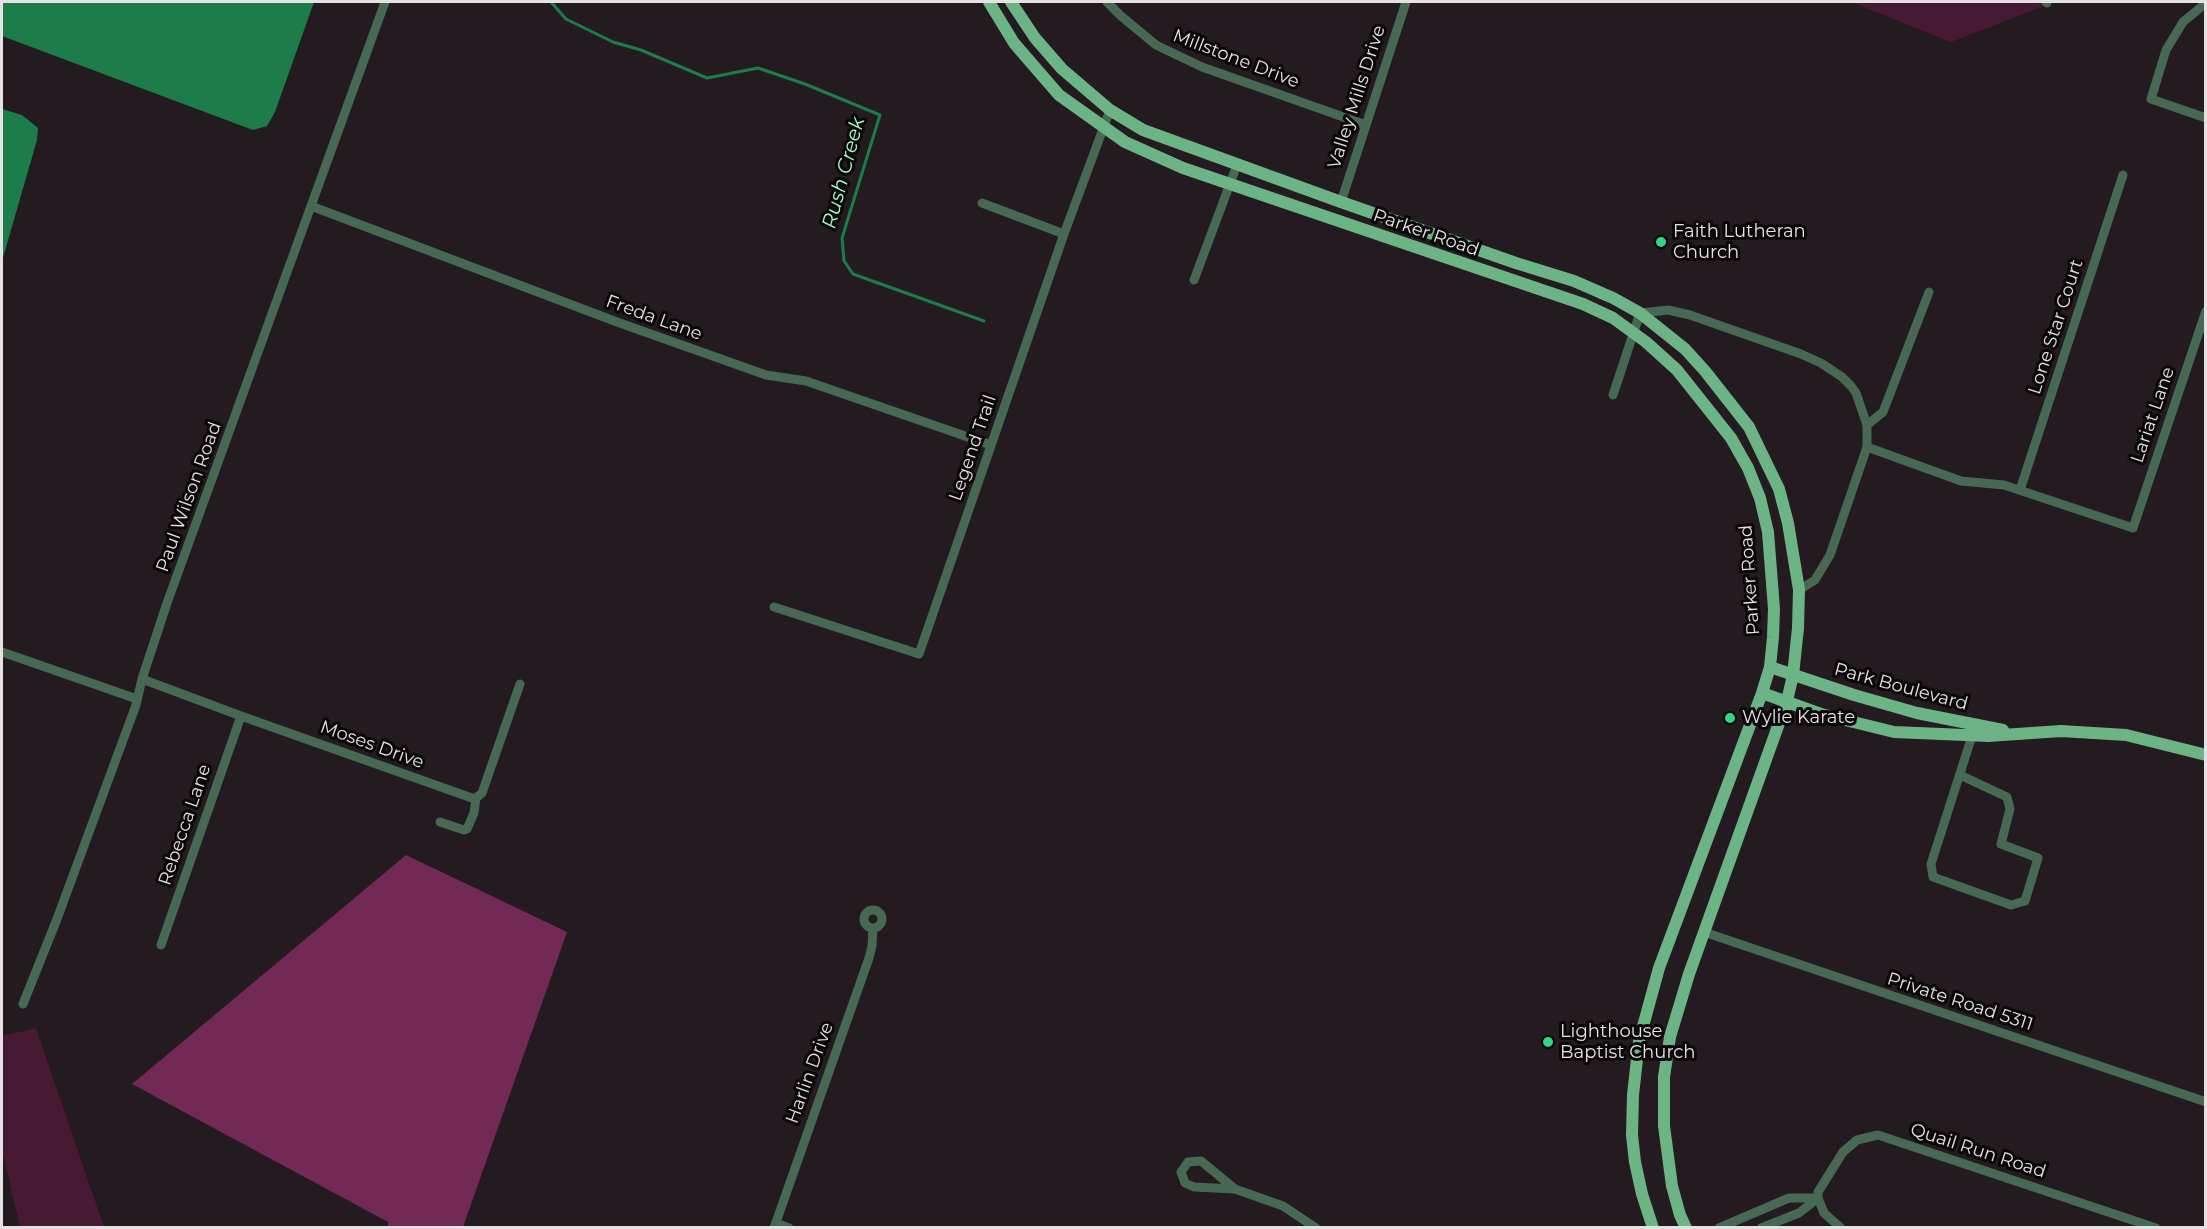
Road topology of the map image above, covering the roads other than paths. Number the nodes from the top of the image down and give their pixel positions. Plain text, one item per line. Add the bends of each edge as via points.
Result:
1 (385, 2) edge
2 (989, 2) edge
3 (1011, 2) edge
4 (1107, 2) edge
5 (1406, 2) edge
6 (2205, 3) edge
7 (1110, 110) junction
8 (2205, 118) edge
9 (1366, 125) junction
10 (1103, 128) junction
11 (1237, 165) junction
12 (2123, 175) dead end
13 (1230, 184) junction
14 (1341, 202) junction
15 (982, 203) dead end
16 (311, 206) junction
17 (1064, 234) junction
18 (1194, 280) dead end
19 (1929, 292) dead end
20 (2205, 311) edge
21 (1640, 313) junction
22 (1633, 333) junction
23 (1613, 395) dead end
24 (1867, 425) junction
25 (991, 445) junction
26 (1867, 447) junction
27 (2019, 490) junction
28 (1799, 590) junction
29 (774, 607) dead end
30 (2, 652) edge
31 (1770, 667) junction
32 (1793, 675) junction
33 (142, 678) junction
34 (520, 684) dead end
35 (1762, 693) junction
36 (137, 699) junction
37 (1787, 701) junction
38 (241, 716) junction
39 (2025, 733) junction
40 (1972, 736) junction
41 (2205, 755) edge
42 (1960, 775) junction
43 (476, 798) junction
44 (440, 822) dead end
45 (873, 928) dead end
46 (1704, 932) junction
47 (161, 945) dead end
48 (22, 1004) dead end
49 (2205, 1102) edge
50 (1235, 1189) junction
51 (1818, 1198) junction
52 (775, 1225) edge
53 (789, 1227) edge
54 (1316, 1227) edge
55 (1653, 1227) edge
56 (1686, 1227) edge
57 (1719, 1227) edge
58 (1761, 1227) edge
59 (1841, 1227) edge
60 (2156, 1227) edge

1 - 16 street, Paul Wilson Road
2 - 10 main road, Parker Road via 1030,64 1059,95
3 - 7 main road, Parker Road via 1062,69
4 - 9 street, Millstone Drive via 1156,45
5 - 9 street, Valley Mills Drive
6 - 8 street via 2183,22 2166,50 2151,99
7 - 10 street, Legend Trail
7 - 11 main road, Parker Road via 1143,130
9 - 14 street, Valley Mills Drive
10 - 13 main road, Parker Road via 1161,159
10 - 17 street, Legend Trail
11 - 13 street
11 - 14 main road, Parker Road
12 - 27 street, Lone Star Court
13 - 18 street
13 - 22 main road, Parker Road via 1583,304
14 - 21 main road, Parker Road via 1574,281
15 - 17 street
16 - 25 street, Freda Lane via 766,375 806,381
16 - 33 street, Paul Wilson Road
17 - 25 street, Legend Trail
19 - 24 street via 1883,411
20 - 27 street, Lariat Lane via 2133,528
21 - 22 street
21 - 24 street via 1676,311 1821,363 1851,386
21 - 28 main road, Parker Road via 1686,350 1749,427 1779,489
22 - 23 street
22 - 31 main road, Parker Road via 1677,370 1731,438 1748,468 1768,532 1774,609
24 - 26 street
25 - 29 street, Legend Trail via 919,654
26 - 27 street via 1961,481
26 - 28 street via 1830,555 1815,580
28 - 32 main road, Parker Road
30 - 36 street
31 - 32 main road, Park Boulevard
31 - 35 main road, Parker Road
32 - 37 main road, Parker Road
32 - 39 main road, Park Boulevard via 1917,713
33 - 36 street, Paul Wilson Road
33 - 38 street, Moses Drive
34 - 43 street via 482,793
35 - 37 main road, Park Boulevard
35 - 55 main road, Parker Road via 1659,968 1639,1041 1632,1135 1642,1194
36 - 48 street, Paul Wilson Road
37 - 40 main road, Park Boulevard via 1821,714 1894,732
37 - 46 main road, Parker Road
38 - 43 street, Moses Drive
38 - 47 street, Rebecca Lane
39 - 40 main road, Park Boulevard
39 - 41 main road, Park Boulevard via 2126,735
40 - 42 street
42 - 42 street via 1931,864 1933,877 2011,905 2025,901 2038,858 2001,844 2010,809 2007,797
43 - 44 street via 467,829
45 - 52 street, Harlin Drive via 869,958
46 - 49 street, Private Road 5311
46 - 56 main road, Parker Road via 1670,1037 1664,1077 1667,1159
50 - 50 street via 1201,1161 1188,1162 1181,1172 1185,1184 1194,1187
50 - 54 street via 1283,1206
51 - 57 street via 1789,1198
51 - 58 street, Quail Run Road via 1799,1213
51 - 59 street via 1824,1213
51 - 60 street, Quail Run Road via 1843,1152 1857,1140 1878,1135
52 - 53 street

